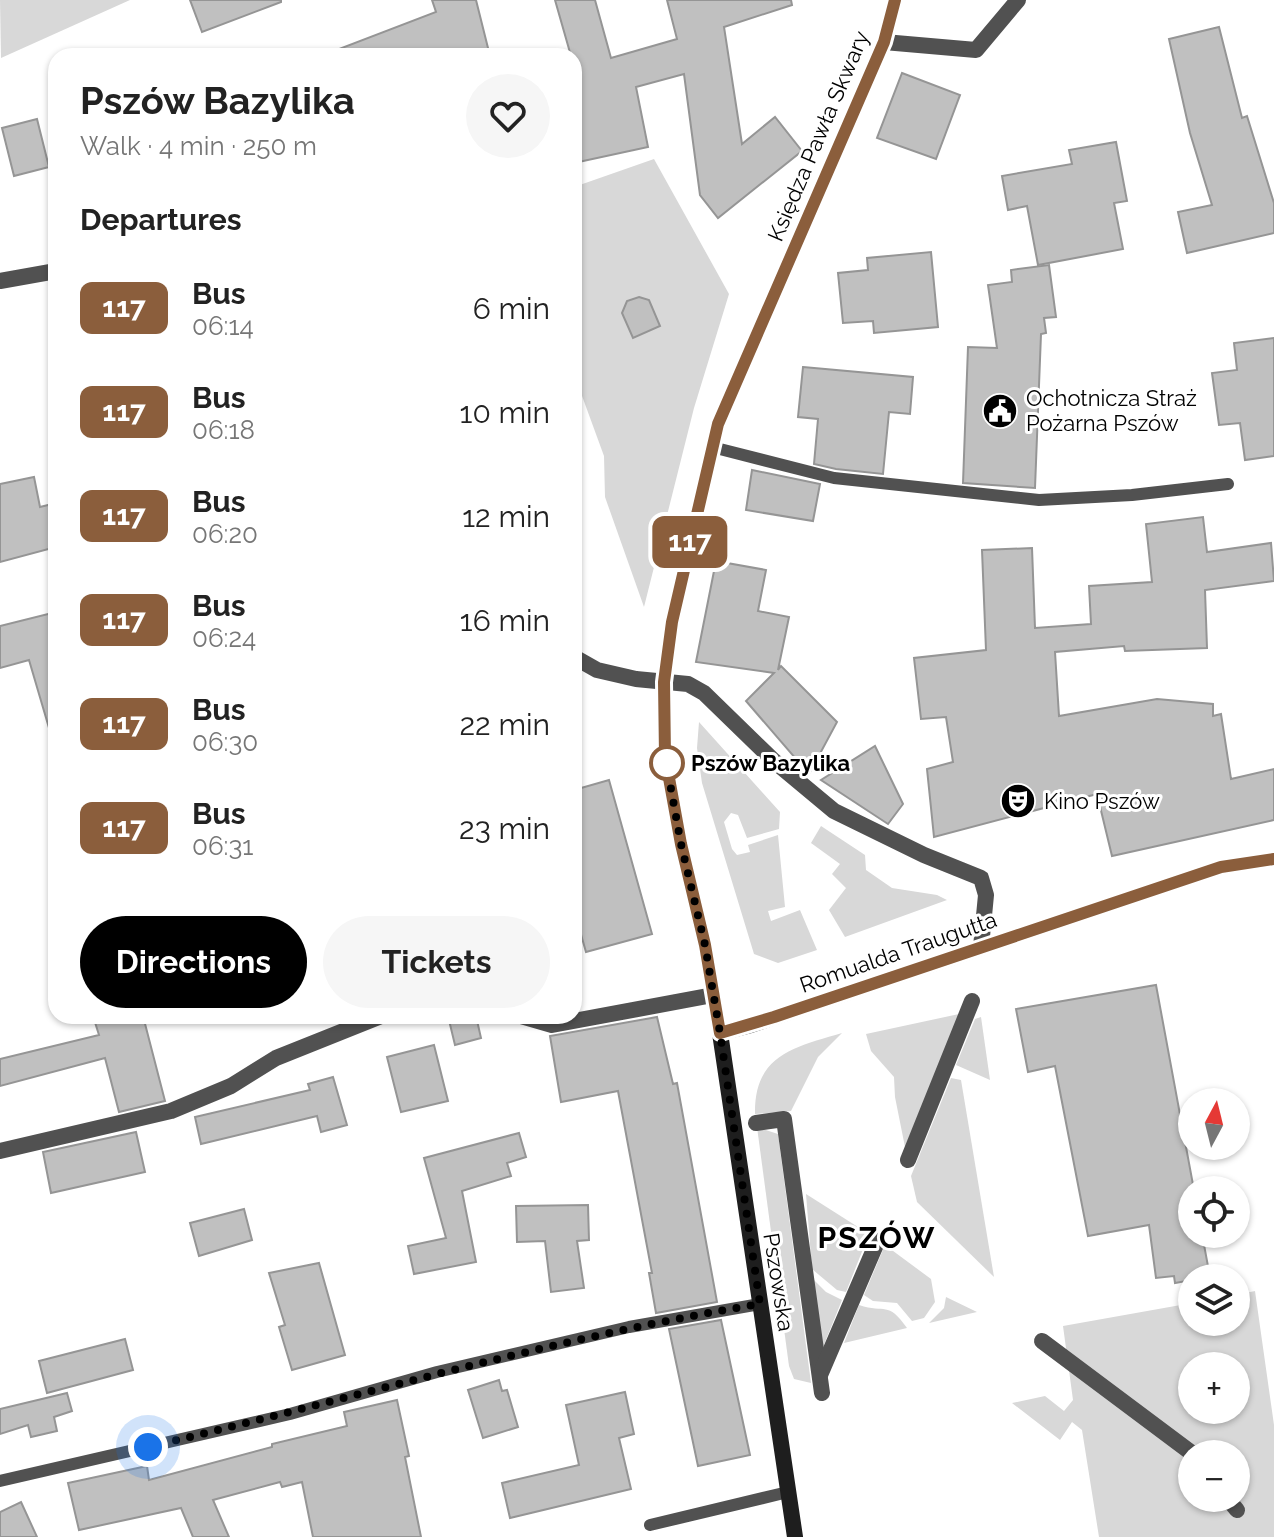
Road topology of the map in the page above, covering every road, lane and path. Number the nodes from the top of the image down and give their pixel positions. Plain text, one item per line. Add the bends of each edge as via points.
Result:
1 (895, 0) edge
2 (1018, 0) edge
3 (884, 42) junction
4 (48, 272) edge
5 (0, 281) edge
6 (712, 447) junction
7 (1228, 484) dead end
8 (582, 662) edge
9 (664, 682) junction
10 (1274, 859) edge
11 (981, 947) junction
12 (713, 995) junction
13 (972, 1001) dead end
14 (582, 1019) edge
15 (361, 1024) edge
16 (720, 1033) junction
17 (756, 1123) dead end
18 (0, 1151) edge
19 (908, 1160) dead end
20 (878, 1240) dead end
21 (760, 1304) junction
22 (1042, 1341) dead end
23 (1178, 1443) edge
24 (0, 1481) edge
25 (788, 1492) junction
26 (650, 1525) dead end
27 (795, 1537) edge

1 - 3 main road, Księdza Pawła Skwary
2 - 3 street via 976,50
3 - 6 main road, Księdza Pawła Skwary
4 - 5 street
6 - 7 lane via 834,478 1039,500
6 - 9 main road, Księdza Pawła Skwary via 672,622
8 - 9 street via 597,670
9 - 11 street via 688,684 704,693 834,811 981,878 986,895
9 - 12 main road, Księdza Pawła Skwary via 665,756
10 - 11 main road, Romualda Traugutta via 1221,867
11 - 16 main road, Romualda Traugutta
12 - 14 street
12 - 16 main road, Księdza Pawła Skwary
13 - 19 street
15 - 18 street via 276,1058 231,1086 171,1111
16 - 21 main road, Pszowska
17 - 20 street via 788,1119 821,1385
21 - 24 lane via 629,1327
21 - 25 main road, Pszowska
22 - 23 street
25 - 26 lane
25 - 27 main road, Pszowska

